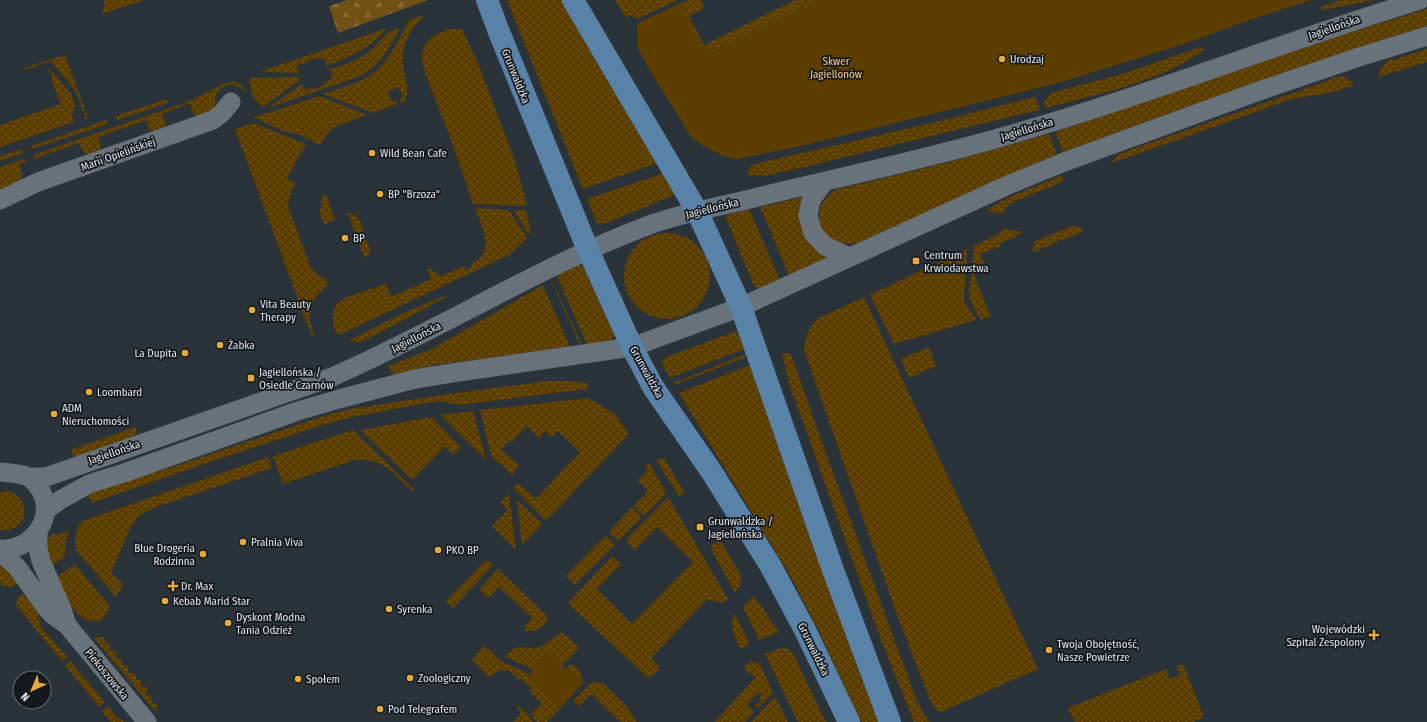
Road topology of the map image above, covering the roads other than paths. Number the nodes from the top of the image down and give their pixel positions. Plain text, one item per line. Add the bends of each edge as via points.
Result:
1 (487, 0) edge
2 (573, 0) edge
3 (1420, 0) edge
4 (1427, 36) edge
5 (231, 102) dead end
6 (824, 182) junction
7 (0, 200) edge
8 (696, 212) junction
9 (588, 250) junction
10 (849, 257) junction
11 (741, 308) junction
12 (632, 347) junction
13 (0, 472) edge
14 (28, 477) junction
15 (46, 510) junction
16 (38, 531) junction
17 (0, 550) edge
18 (68, 625) junction
19 (147, 722) edge
20 (849, 722) edge
21 (890, 722) edge

1 - 9 main road, Grunwaldzka
2 - 8 main road
3 - 6 street, Jagiellońska via 1048,123
4 - 10 street, Jagiellońska via 1331,67 1089,153 1008,185
5 - 7 street, Marii Opielińskiej via 213,120 38,182
6 - 8 street, Jagiellońska
6 - 10 street via 812,200 808,216 813,233 825,246
8 - 9 street, Jagiellońska via 654,223
8 - 11 main road
9 - 12 main road, Grunwaldzka
9 - 14 street, Jagiellońska via 332,377 46,477
10 - 11 street, Jagiellońska
11 - 12 street, Jagiellońska
11 - 21 main road via 833,570
12 - 15 street, Jagiellońska via 437,375 339,399 89,484
12 - 20 main road, Grunwaldzka via 653,387 715,477 770,565 805,630
13 - 14 street, Jagiellońska
14 - 15 street via 42,492
15 - 16 street
16 - 17 street via 20,546
16 - 18 street, Piekoszowska via 41,561
17 - 18 street, Piekoszowska via 17,567 47,609
18 - 19 street, Piekoszowska

